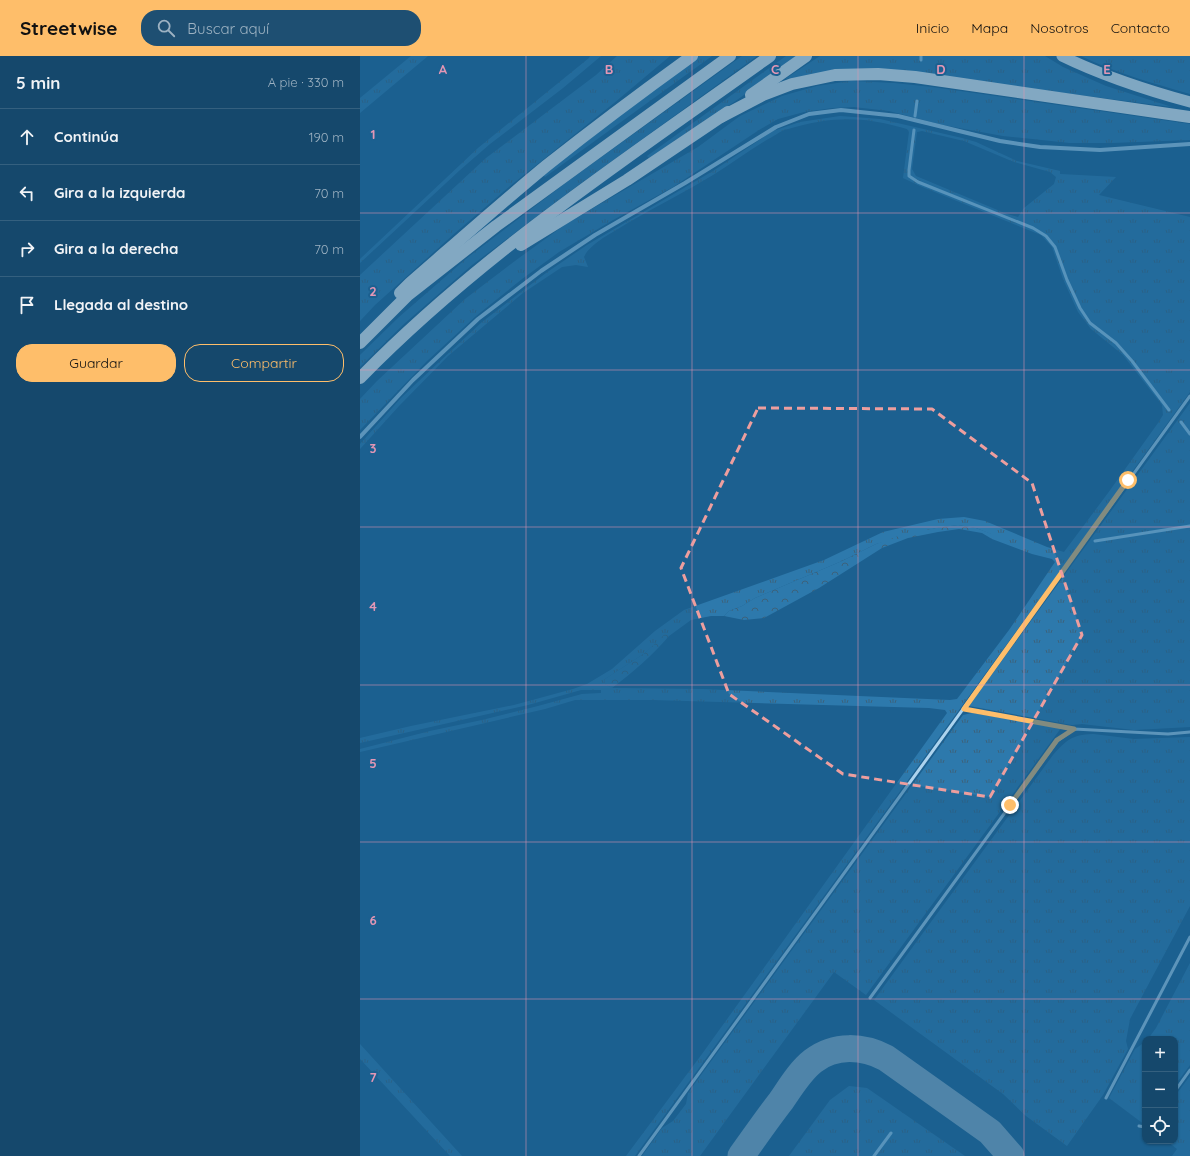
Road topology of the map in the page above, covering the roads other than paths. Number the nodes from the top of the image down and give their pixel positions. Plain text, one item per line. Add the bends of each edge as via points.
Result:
1 (685, 56) edge
2 (692, 56) edge
3 (730, 56) edge
4 (770, 56) edge
5 (806, 56) edge
6 (1062, 56) edge
7 (670, 72) junction
8 (1190, 102) edge
9 (721, 117) junction
10 (1190, 117) edge
11 (1190, 144) edge
12 (474, 273) junction
13 (360, 334) edge
14 (360, 343) edge
15 (360, 378) edge
16 (1190, 396) edge
17 (360, 437) edge
18 (964, 709) junction
19 (1074, 729) junction
20 (1190, 732) edge
21 (1190, 937) edge
22 (870, 998) dead end
23 (1190, 1070) edge
24 (1178, 1087) edge
25 (1106, 1098) dead end
26 (1139, 1126) dead end
27 (1142, 1126) edge
28 (639, 1156) edge

1 - 7 highway
2 - 7 highway
3 - 14 highway via 496,226 408,295
4 - 12 highway via 565,202
5 - 9 highway
6 - 8 highway via 1122,82
7 - 13 highway via 551,162 484,218 410,283
9 - 10 highway via 763,95 792,84 835,75 878,74 915,77
9 - 12 highway via 627,180
11 - 17 street via 1100,150 1040,146 1000,141 898,116 841,110 809,114 776,127 595,235 541,271 473,324 413,380
12 - 15 highway via 389,348
16 - 18 lane
18 - 19 lane
18 - 28 lane
19 - 20 lane via 1168,734
19 - 22 lane via 1057,740
21 - 25 lane
23 - 24 lane
26 - 27 lane

